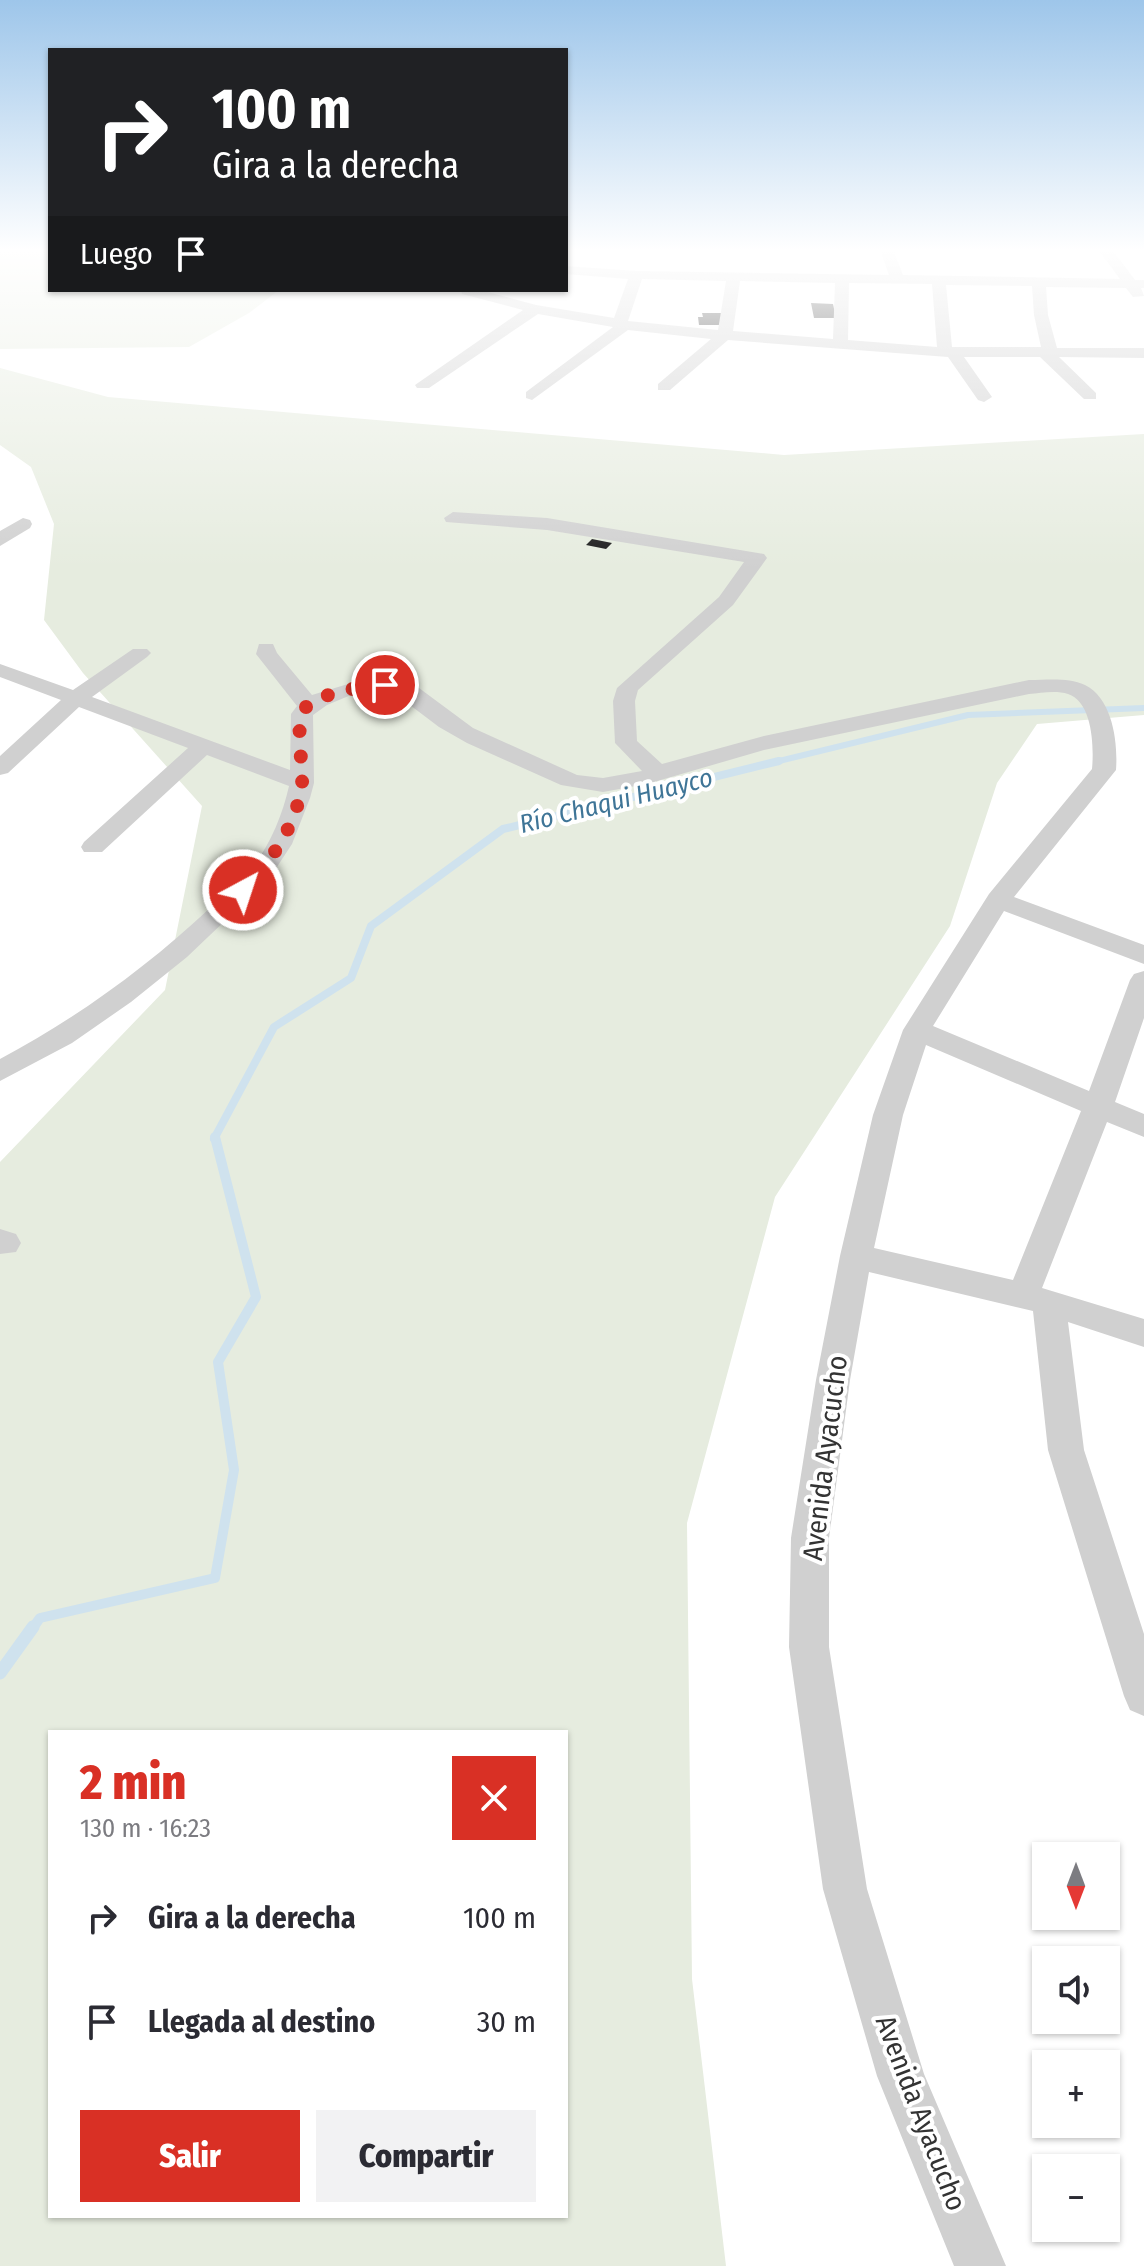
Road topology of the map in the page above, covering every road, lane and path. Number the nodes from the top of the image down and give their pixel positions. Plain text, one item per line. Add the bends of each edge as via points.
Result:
1 (463, 358) edge
2 (579, 358) edge
3 (698, 358) edge
4 (953, 358) edge
5 (1053, 358) edge
6 (423, 385) dead end
7 (664, 387) dead end
8 (532, 395) dead end
9 (1090, 396) dead end
10 (984, 397) dead end
11 (453, 518) dead end
12 (23, 524) dead end
13 (0, 540) edge
14 (266, 648) dead end
15 (140, 653) dead end
16 (0, 670) edge
17 (75, 699) junction
18 (308, 705) junction
19 (203, 747) junction
20 (0, 768) edge
21 (657, 772) junction
22 (302, 783) junction
23 (93, 847) dead end
24 (998, 900) junction
25 (1144, 955) edge
26 (1144, 980) edge
27 (917, 1030) junction
28 (0, 1071) edge
29 (1098, 1107) junction
30 (1144, 1126) edge
31 (856, 1256) junction
32 (1036, 1300) junction
33 (1144, 1333) edge
34 (1144, 1696) edge
35 (980, 2266) edge

1 - 6 street
2 - 8 street
3 - 7 street
4 - 10 street
5 - 9 street
11 - 21 street via 547,524 757,558 726,601 628,688 626,743
12 - 13 street
14 - 18 street
15 - 17 street
16 - 17 street
17 - 19 street
17 - 20 street
18 - 21 street via 368,686 399,687 448,724 568,781 605,784
18 - 22 street via 301,727
19 - 22 street
19 - 23 street
21 - 24 street, Avenida Ayacucho via 726,752 1029,687 1081,692 1107,749 1104,770
22 - 28 street via 287,830 263,871 205,928 41,1051
24 - 25 street
24 - 27 street, Avenida Ayacucho
26 - 29 street
27 - 29 street
27 - 31 street, Avenida Ayacucho via 888,1115
29 - 30 street
29 - 32 street
31 - 32 street
31 - 35 street, Avenida Ayacucho via 810,1538 809,1647 845,1889 901,2076
32 - 33 street
32 - 34 street via 1066,1450

